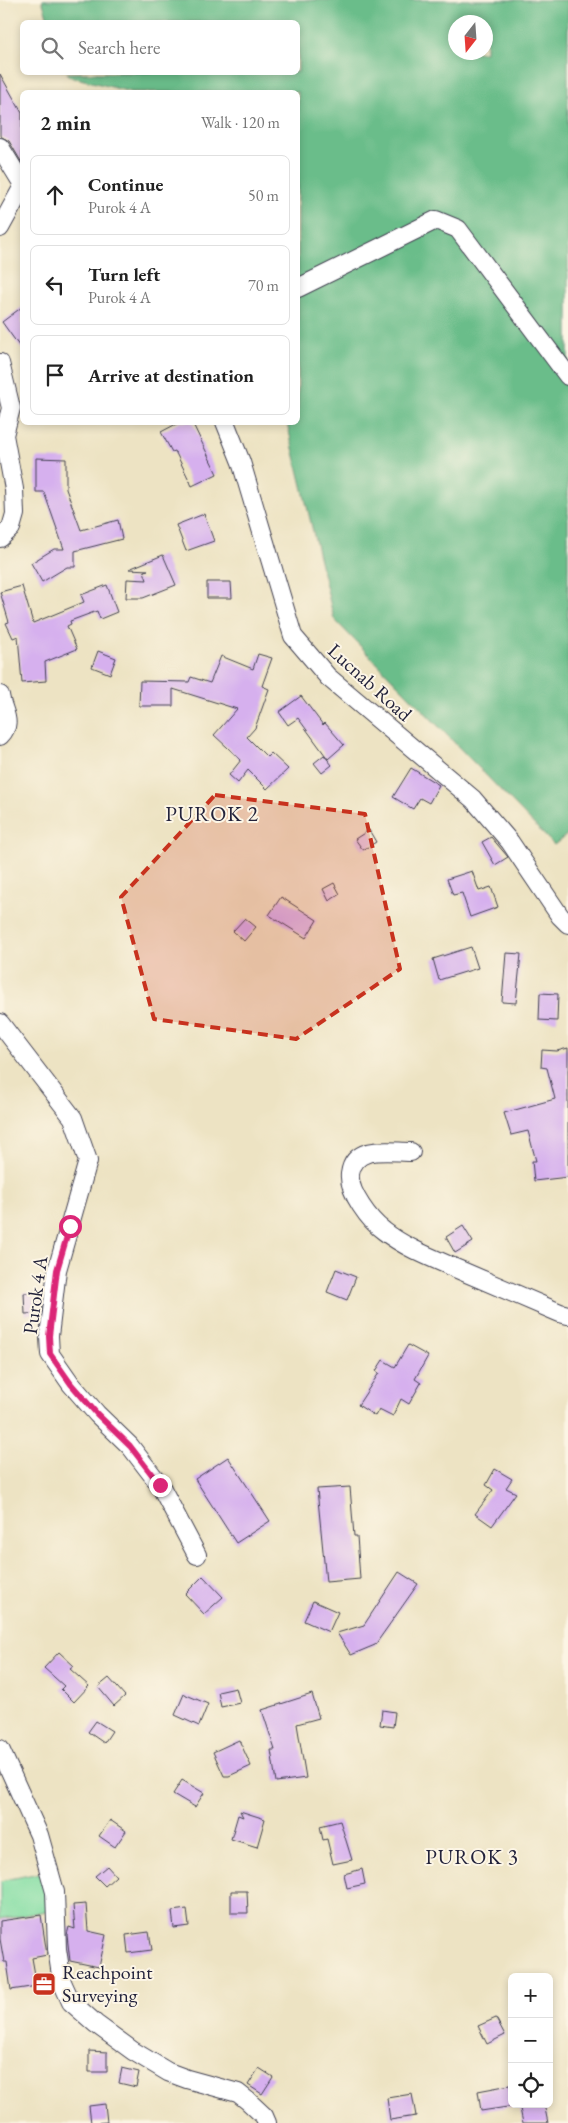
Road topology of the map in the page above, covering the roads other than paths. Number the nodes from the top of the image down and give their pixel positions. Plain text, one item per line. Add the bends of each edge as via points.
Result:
1 (0, 146) edge
2 (20, 180) edge
3 (20, 192) edge
4 (0, 228) edge
5 (300, 287) edge
6 (0, 363) edge
7 (568, 376) edge
8 (226, 425) edge
9 (10, 465) junction
10 (0, 490) edge
11 (0, 538) edge
12 (0, 695) edge
13 (0, 736) edge
14 (568, 924) edge
15 (0, 1023) edge
16 (411, 1152) dead end
17 (568, 1314) edge
18 (197, 1555) dead end
19 (0, 1749) edge
20 (267, 2123) edge

1 - 2 street
3 - 4 street
5 - 7 street via 436,220 458,229
6 - 9 street via 11,408 4,435
8 - 14 street, Lucnab Road via 241,462 293,636 328,677 473,799 510,842
9 - 10 street
9 - 11 street via 14,514 11,528
12 - 13 street via 8,722
15 - 18 street, Purok 4 A via 73,1118 88,1161 57,1270 50,1354 71,1384 130,1446 160,1485
16 - 17 street via 370,1152 360,1155 354,1163 350,1175 353,1192 381,1230 407,1247
19 - 20 street via 39,1835 55,1892 57,1949 62,1982 71,2002 133,2051 168,2072 238,2093 264,2116

